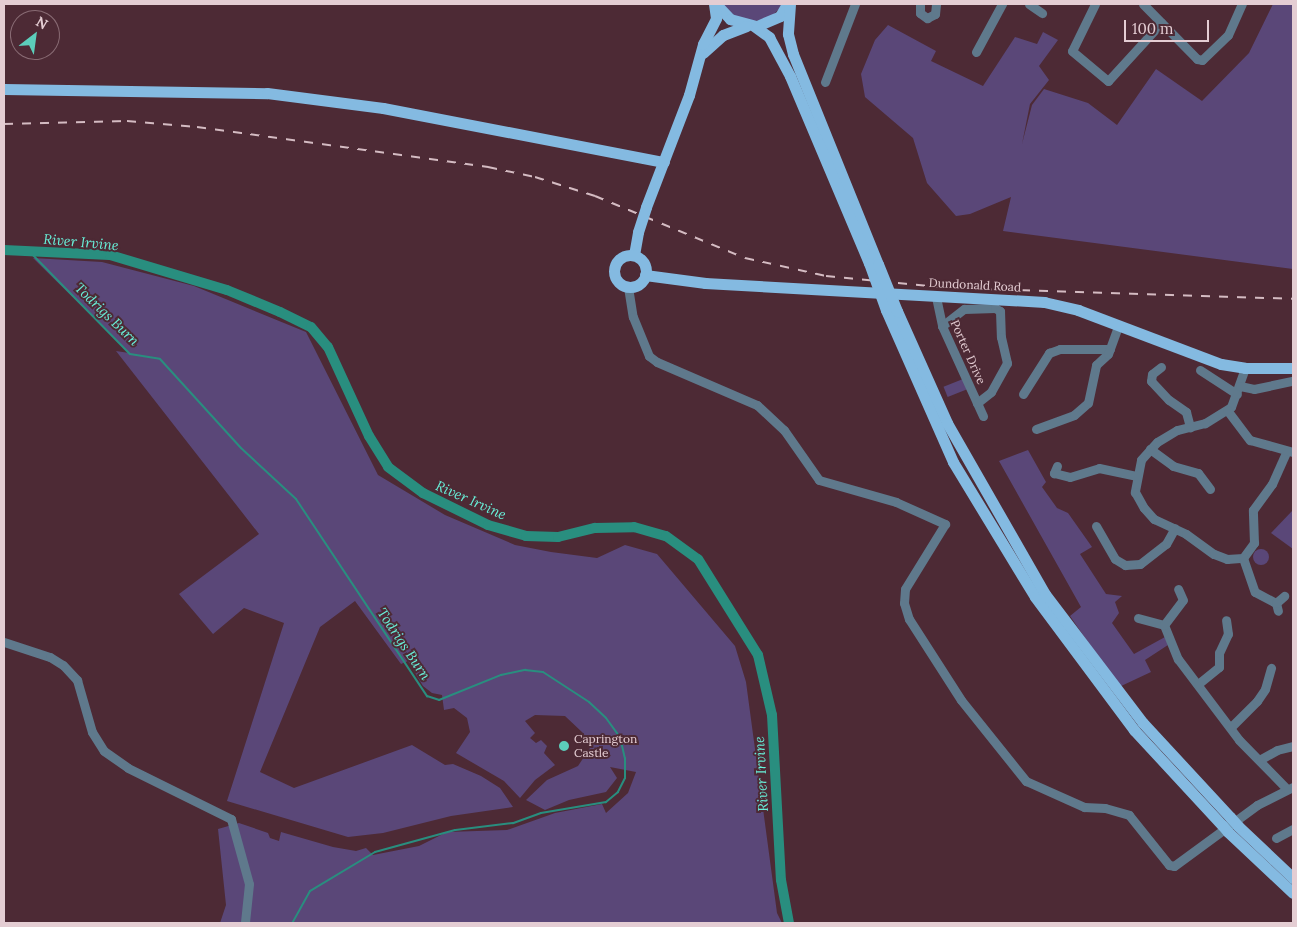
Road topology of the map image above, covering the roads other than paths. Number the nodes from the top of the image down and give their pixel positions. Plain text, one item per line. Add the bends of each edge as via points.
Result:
1 (715, 4) edge
2 (789, 4) edge
3 (856, 4) edge
4 (920, 4) edge
5 (936, 4) edge
6 (1002, 4) edge
7 (1029, 4) edge
8 (1095, 4) edge
9 (1144, 4) edge
10 (1242, 4) edge
11 (1042, 13) dead end
12 (1161, 22) junction
13 (751, 26) junction
14 (976, 52) dead end
15 (703, 53) junction
16 (824, 82) dead end
17 (4, 89) edge
18 (664, 162) junction
19 (634, 255) junction
20 (874, 264) junction
21 (645, 275) junction
22 (628, 287) junction
23 (936, 297) junction
24 (942, 326) junction
25 (1118, 326) junction
26 (1110, 349) junction
27 (1161, 366) dead end
28 (1245, 368) junction
29 (1293, 368) edge
30 (1200, 370) dead end
31 (1152, 374) junction
32 (1141, 376) dead end
33 (1293, 381) edge
34 (1239, 390) junction
35 (1023, 394) dead end
36 (976, 403) junction
37 (1227, 410) junction
38 (983, 416) dead end
39 (1190, 427) junction
40 (1036, 429) dead end
41 (1150, 449) junction
42 (1290, 452) edge
43 (1053, 473) dead end
44 (1137, 476) junction
45 (1210, 489) dead end
46 (1096, 526) dead end
47 (1175, 528) junction
48 (1243, 558) junction
49 (1178, 589) dead end
50 (1284, 596) dead end
51 (1142, 616) dead end
52 (1226, 620) dead end
53 (1164, 625) junction
54 (4, 642) edge
55 (1273, 672) dead end
56 (1198, 684) junction
57 (1231, 727) junction
58 (1288, 746) edge
59 (1261, 759) junction
60 (1290, 788) edge
61 (1230, 825) junction
62 (1293, 829) edge
63 (1276, 838) dead end
64 (1293, 878) edge
65 (1293, 893) edge
66 (245, 923) edge

1 - 13 main road via 730,19
1 - 15 main road via 716,18 703,44
2 - 13 main road via 780,16
2 - 20 main road via 788,34 793,54
3 - 16 street
4 - 5 street via 920,13 927,18 935,14
6 - 14 street
7 - 11 street
8 - 12 street via 1072,51 1108,81
9 - 12 street
10 - 12 street via 1228,35 1202,60
13 - 15 main road via 723,35
13 - 20 main road via 769,37 790,76
15 - 18 main road
17 - 18 main road via 267,93 383,108
18 - 19 main road, bridge via 646,206
19 - 21 main road via 643,262
19 - 22 main road via 618,259 614,270 618,281
20 - 61 main road, bridge via 892,311 948,422 1046,594 1092,660
21 - 22 main road via 639,284
21 - 23 main road, Dundonald Road via 705,283
22 - 60 street via 633,317 649,356 657,362 757,405 784,430 819,480 896,502 945,524 905,589 904,603 909,619 961,700 1026,780 1084,807 1105,808 1129,815 1169,865 1180,862 1257,805
23 - 24 street, Porter Drive
23 - 25 main road, Dundonald Road via 1044,302
24 - 36 street, Porter Drive
24 - 36 street via 964,309 994,308 1000,311 1001,337 1008,363 991,392
25 - 26 street
25 - 28 main road, Dundonald Road via 1221,364
26 - 35 street via 1060,349 1049,353
26 - 40 street via 1096,365 1088,403 1074,415
27 - 31 street
28 - 29 main road, Dundonald Road
28 - 34 street
30 - 34 street
31 - 32 street
31 - 39 street via 1151,381 1159,390 1186,412
33 - 34 street
34 - 37 street
36 - 38 street, Porter Drive
37 - 39 street via 1205,423
37 - 42 street via 1250,440
39 - 41 street via 1177,430
41 - 44 street via 1141,460
41 - 45 street via 1173,466 1206,476
42 - 48 street via 1253,510 1254,543
43 - 44 street via 1070,477 1099,468
44 - 47 street via 1136,492 1144,508 1154,519
46 - 47 street via 1115,559 1126,565 1140,564 1166,544
47 - 48 street via 1214,554 1227,559
48 - 50 street via 1255,592 1277,607
49 - 53 street via 1187,601
51 - 53 street
52 - 56 street via 1232,635 1219,653 1219,667
53 - 56 street via 1178,659
54 - 66 street via 63,664 77,680 92,732 104,751 128,768 231,819 249,884
55 - 57 street via 1257,701
56 - 57 street via 1220,717
57 - 59 street via 1238,740
58 - 59 street
59 - 60 street
61 - 64 main road
61 - 65 main road
62 - 63 street

